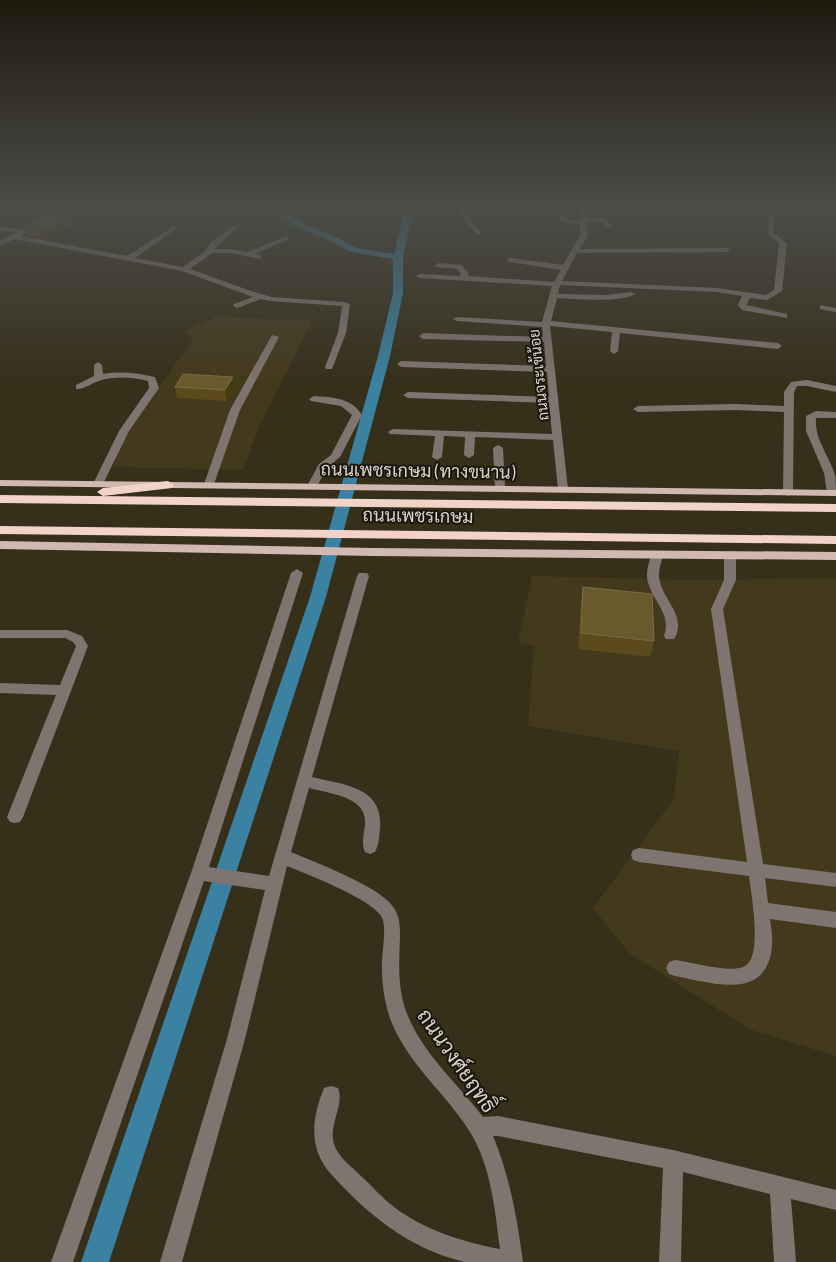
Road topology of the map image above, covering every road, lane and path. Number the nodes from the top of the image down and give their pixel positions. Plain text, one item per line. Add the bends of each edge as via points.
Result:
1 (168, 266) edge
2 (188, 266) edge
3 (448, 266) edge
4 (551, 266) edge
5 (781, 266) edge
6 (566, 268) joint
7 (184, 269) junction
8 (420, 276) dead end
9 (463, 278) junction
10 (557, 283) junction
11 (631, 294) dead end
12 (747, 295) junction
13 (261, 296) junction
14 (553, 296) junction
15 (237, 306) dead end
16 (823, 307) dead end
17 (836, 310) edge
18 (784, 316) dead end
19 (457, 319) dead end
20 (546, 324) junction
21 (616, 330) junction
22 (658, 334) junction
23 (275, 336) dead end
24 (423, 336) dead end
25 (546, 340) junction
26 (778, 346) dead end
27 (721, 349) dead end
28 (614, 351) dead end
29 (400, 364) dead end
30 (98, 365) dead end
31 (329, 367) dead end
32 (549, 369) junction
33 (99, 378) junction
34 (79, 388) dead end
35 (836, 390) edge
36 (408, 395) dead end
37 (314, 399) dead end
38 (554, 400) junction
39 (638, 409) dead end
40 (789, 409) junction
41 (836, 416) edge
42 (393, 432) dead end
43 (440, 433) junction
44 (470, 434) junction
45 (558, 437) junction
46 (498, 448) dead end
47 (469, 455) dead end
48 (437, 457) dead end
49 (832, 472) edge
50 (0, 483) edge
51 (98, 484) junction
52 (209, 484) junction
53 (168, 485) junction
54 (316, 486) junction
55 (500, 488) junction
56 (563, 489) junction
57 (788, 493) junction
58 (834, 493) edge
59 (0, 499) edge
60 (42, 500) junction
61 (836, 508) edge
62 (3, 530) edge
63 (836, 540) edge
64 (0, 546) edge
65 (657, 555) junction
66 (730, 555) junction
67 (836, 556) edge
68 (297, 573) dead end
69 (363, 576) dead end
70 (0, 634) edge
71 (670, 636) dead end
72 (0, 688) edge
73 (66, 690) junction
74 (304, 781) junction
75 (15, 817) dead end
76 (370, 847) dead end
77 (639, 855) dead end
78 (282, 856) junction
79 (755, 870) junction
80 (206, 874) junction
81 (836, 880) edge
82 (275, 884) junction
83 (760, 910) junction
84 (836, 920) edge
85 (675, 968) dead end
86 (331, 1095) dead end
87 (478, 1127) junction
88 (673, 1160) junction
89 (780, 1186) junction
90 (836, 1200) edge
91 (62, 1262) edge
92 (172, 1262) edge
93 (511, 1262) edge
94 (670, 1262) edge
95 (785, 1262) edge

1 - 7 street
2 - 7 street
3 - 9 street via 459,267 465,274
4 - 6 street
5 - 12 street via 778,291 770,298
6 - 10 street, ถนนจระเข้น้อย
7 - 13 street
8 - 9 street
9 - 10 street
10 - 12 street via 681,292 717,290
10 - 14 street, ถนนจระเข้น้อย
11 - 14 street
12 - 18 street via 742,303 745,308
13 - 15 street
13 - 31 street via 346,306 342,333
14 - 20 street, ถนนจระเข้น้อย
16 - 17 street
19 - 20 street
20 - 21 street
20 - 25 street, ถนนจระเข้น้อย
21 - 22 street
21 - 28 street
22 - 26 street
22 - 27 street via 663,341
23 - 52 street via 235,410
24 - 25 street
25 - 32 street, ถนนจระเข้น้อย
29 - 32 street
30 - 33 street
32 - 38 street, ถนนจระเข้น้อย
33 - 34 street
33 - 51 street via 138,376 152,379 154,384 124,431
35 - 40 street via 807,383 794,384 789,392
36 - 38 street
37 - 54 street via 343,403 357,415 335,457 323,466
38 - 45 street, ถนนจระเข้น้อย
39 - 40 street
40 - 57 street
41 - 49 street via 816,414 810,419 811,434
42 - 43 street
43 - 44 street
43 - 48 street
44 - 45 street
44 - 47 street
45 - 56 street, ถนนจระเข้น้อย
46 - 55 street
49 - 58 street
50 - 51 main road, ถนนเพชรเกษม (ทางขนาน)
51 - 53 main road, ถนนเพชรเกษม (ทางขนาน)
52 - 53 main road, ถนนเพชรเกษม (ทางขนาน)
52 - 54 main road, ถนนเพชรเกษม (ทางขนาน)
53 - 60 highway
54 - 55 main road, ถนนเพชรเกษม (ทางขนาน)
55 - 56 main road, ถนนเพชรเกษม (ทางขนาน)
56 - 57 main road, ถนนเพชรเกษม (ทางขนาน)
57 - 58 main road, ถนนเพชรเกษม (ทางขนาน)
59 - 60 highway, ถนนเพชรเกษม
60 - 61 highway, ถนนเพชรเกษม
62 - 63 highway, ถนนเพชรเกษม
64 - 65 main road
65 - 66 main road
65 - 71 street via 654,583 671,619 673,630
66 - 67 main road
66 - 79 street via 731,577 717,609
68 - 80 street
69 - 74 street
70 - 73 street via 67,634 78,639 82,646
72 - 73 street
73 - 75 street
74 - 76 street via 355,794 368,803 373,821
74 - 78 street
77 - 79 street
78 - 82 street
78 - 87 street, ถนนวงศ์ยฤทธิ์ via 374,899 389,912 390,963 400,1020 437,1076
79 - 81 street
79 - 83 street
80 - 82 street
80 - 91 street
82 - 92 street via 236,1039
83 - 84 street
83 - 85 street via 764,945 760,963 751,973 730,977
86 - 93 street via 322,1133 324,1146 334,1163 371,1200 391,1218 417,1232 475,1255
87 - 88 street via 498,1126
87 - 93 street, ถนนวงศ์ยฤทธิ์ via 498,1181
88 - 89 street
88 - 94 street
89 - 90 street
89 - 95 street

